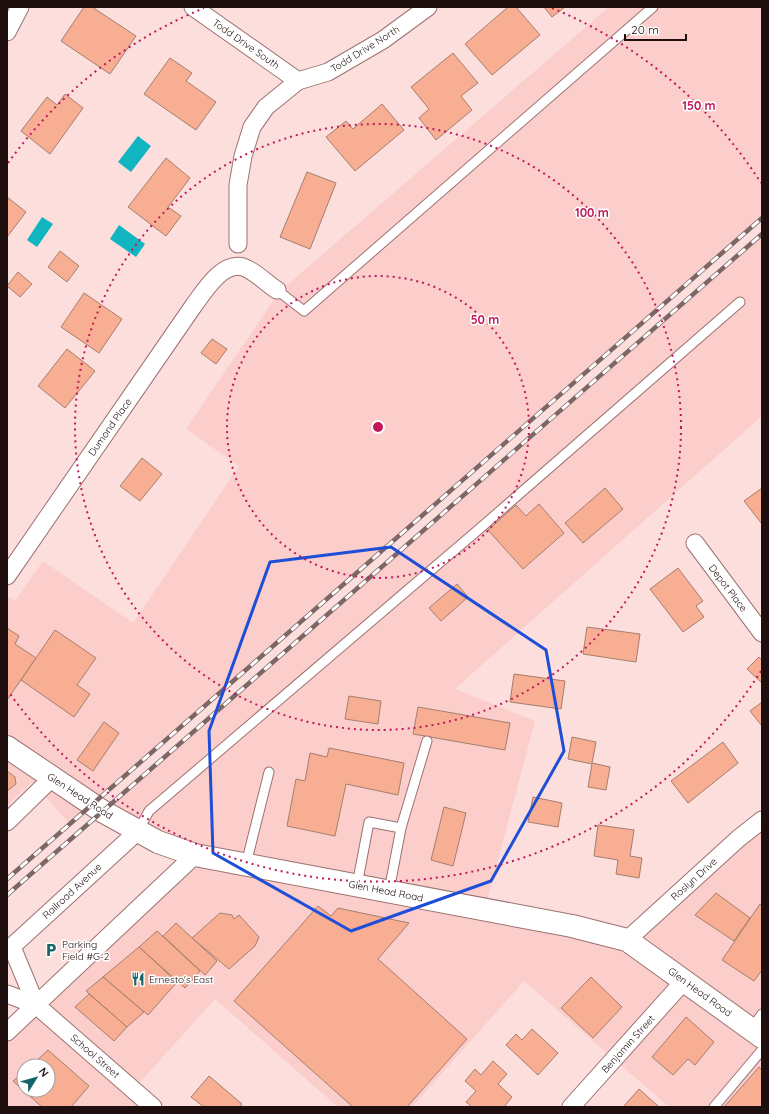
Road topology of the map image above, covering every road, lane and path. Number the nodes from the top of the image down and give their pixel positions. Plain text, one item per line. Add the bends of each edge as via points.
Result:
1 (20, 7) edge
2 (193, 7) edge
3 (428, 7) edge
4 (653, 7) edge
5 (7, 32) edge
6 (298, 81) junction
7 (238, 244) dead end
8 (276, 290) joint
9 (740, 302) dead end
10 (695, 543) dead end
11 (7, 576) edge
12 (762, 633) edge
13 (427, 741) dead end
14 (7, 747) edge
15 (269, 772) dead end
16 (52, 778) junction
17 (762, 820) edge
18 (7, 822) edge
19 (401, 828) junction
20 (138, 831) junction
21 (195, 855) junction
22 (246, 864) junction
23 (357, 886) junction
24 (389, 892) junction
25 (628, 940) junction
26 (9, 949) edge
27 (684, 981) junction
28 (7, 994) edge
29 (36, 1005) junction
30 (758, 1027) edge
31 (7, 1032) edge
32 (762, 1050) edge
33 (153, 1107) edge
34 (571, 1107) edge
35 (714, 1107) edge

1 - 5 street
2 - 6 street, Todd Drive South
3 - 6 street, Todd Drive North via 383,40 328,72
4 - 8 lane via 304,311
6 - 7 street via 266,107 252,127 238,185
8 - 11 street, Dumond Place via 248,269 241,267 229,269 214,279
9 - 20 lane via 149,811
10 - 12 street, Depot Place
13 - 19 lane
14 - 16 main road, Glen Head Road
15 - 22 lane
16 - 18 street
16 - 20 main road, Glen Head Road via 102,812
17 - 25 street, Roslyn Drive
19 - 23 lane via 369,822
19 - 24 lane
20 - 21 main road, Glen Head Road via 158,842
20 - 26 street, Railroad Avenue
21 - 22 main road, Glen Head Road
21 - 29 street
22 - 23 main road, Glen Head Road
23 - 24 main road, Glen Head Road
24 - 25 main road, Glen Head Road via 572,926
25 - 27 main road, Glen Head Road
26 - 29 street, School Street
27 - 30 main road, Glen Head Road
27 - 34 street, Benjamin Street
28 - 29 street, School Street
29 - 31 street
29 - 33 street, School Street
32 - 35 lane

